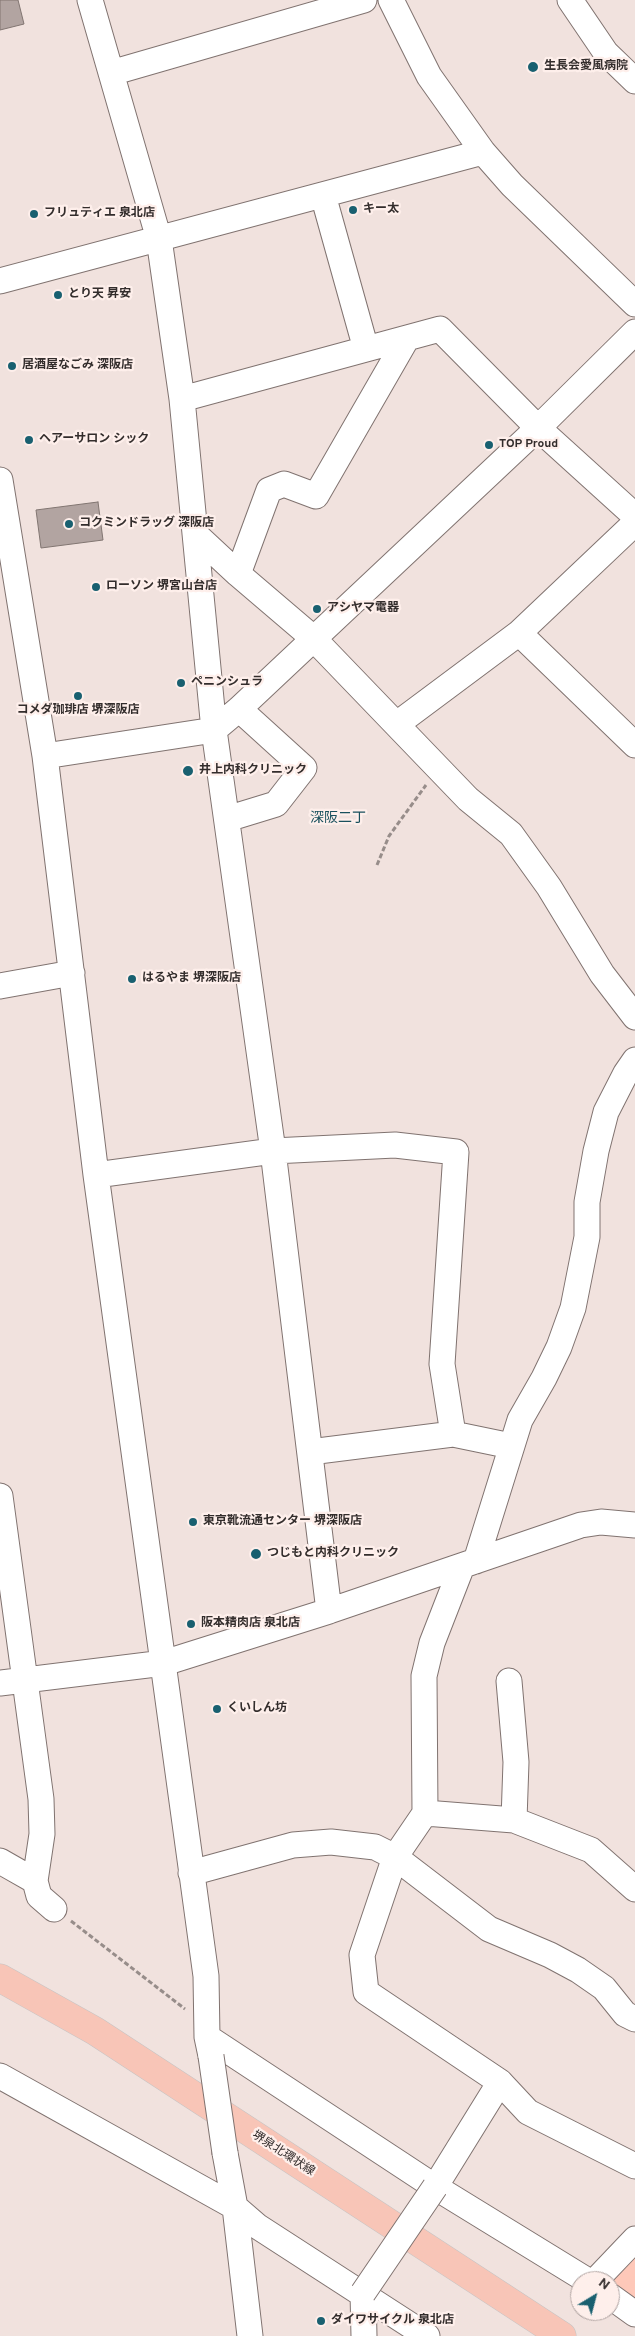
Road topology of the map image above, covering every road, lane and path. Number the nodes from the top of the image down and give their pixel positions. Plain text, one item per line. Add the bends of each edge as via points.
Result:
1 (90, 0) edge
2 (364, 0) edge
3 (390, 0) edge
4 (570, 0) edge
5 (111, 72) junction
6 (635, 81) edge
7 (483, 152) junction
8 (323, 195) junction
9 (159, 239) junction
10 (0, 281) edge
11 (635, 304) edge
12 (635, 332) edge
13 (407, 338) junction
14 (366, 349) junction
15 (182, 399) junction
16 (538, 428) junction
17 (0, 480) edge
18 (635, 516) edge
19 (635, 523) edge
20 (196, 534) junction
21 (238, 574) junction
22 (519, 633) junction
23 (313, 638) junction
24 (240, 709) junction
25 (397, 724) junction
26 (214, 730) junction
27 (635, 745) edge
28 (46, 756) junction
29 (438, 767) junction
30 (227, 819) junction
31 (377, 865) dead end
32 (72, 973) junction
33 (0, 986) edge
34 (635, 1017) edge
35 (635, 1060) edge
36 (272, 1151) junction
37 (96, 1174) junction
38 (453, 1434) junction
39 (511, 1446) junction
40 (310, 1452) junction
41 (0, 1496) edge
42 (635, 1525) edge
43 (469, 1563) junction
44 (5, 1568) edge
45 (329, 1610) junction
46 (164, 1663) junction
47 (12, 1682) edge
48 (508, 1682) dead end
49 (424, 1814) junction
50 (514, 1820) junction
51 (395, 1857) junction
52 (0, 1861) edge
53 (191, 1873) junction
54 (631, 1877) edge
55 (35, 1881) junction
56 (54, 1909) joint
57 (0, 1978) edge
58 (186, 2009) dead end
59 (635, 2018) edge
60 (209, 2046) junction
61 (0, 2076) edge
62 (500, 2082) junction
63 (635, 2166) edge
64 (435, 2186) junction
65 (235, 2207) junction
66 (635, 2239) edge
67 (572, 2271) edge
68 (605, 2271) edge
69 (363, 2293) junction
70 (620, 2303) edge
71 (635, 2314) edge
72 (250, 2336) edge
73 (364, 2336) edge
74 (428, 2336) edge
75 (562, 2336) edge

1 - 5 street
2 - 5 street
3 - 7 street via 429,76
4 - 6 street via 606,53
5 - 9 street
7 - 8 street
7 - 11 street via 512,185
8 - 9 street
8 - 14 street
9 - 10 street
9 - 15 street
12 - 16 street
13 - 14 street
13 - 16 street via 440,329
13 - 21 street via 316,496 284,484 269,490
14 - 15 street
15 - 20 street
16 - 18 street
16 - 23 street
17 - 28 street
19 - 22 street
20 - 21 street
20 - 26 street
21 - 23 street
22 - 25 street
22 - 27 street
23 - 24 street
23 - 25 street
24 - 26 street
24 - 30 street via 304,768 276,804
25 - 29 street
26 - 28 street
26 - 30 street
28 - 32 street
29 - 31 path via 389,836
29 - 34 street via 468,799 511,834 549,887 602,974
30 - 36 street
32 - 33 street
32 - 37 street
35 - 39 street via 606,1112 596,1151 587,1202 587,1236 573,1308
36 - 37 street
36 - 38 street via 395,1145 456,1152 442,1364
36 - 40 street
37 - 46 street
38 - 39 street
38 - 40 street
39 - 43 street
40 - 45 street
41 - 44 street
42 - 43 street via 601,1522 581,1525
43 - 45 street
43 - 49 street via 432,1643 424,1676
44 - 47 street
45 - 46 street
46 - 47 street
46 - 53 street
47 - 55 street via 41,1800 42,1834
48 - 50 street via 516,1762
49 - 50 street
49 - 51 street
50 - 54 street via 591,1850
51 - 53 street via 375,1847 331,1842 293,1845
51 - 59 street via 489,1929 578,1970 604,1988 626,2014
51 - 62 street via 362,1955 366,1992
52 - 55 street
53 - 60 street via 206,1976
55 - 56 street via 39,1896
56 - 58 path
57 - 75 main road, 堺泉北環状線 via 94,2031
60 - 64 street
60 - 65 street, bridge
61 - 65 street
62 - 63 street via 528,2112
62 - 64 street
64 - 67 street
64 - 69 street, bridge
65 - 69 street via 257,2226
65 - 72 street
66 - 68 street
69 - 73 street
69 - 74 street
70 - 71 street

